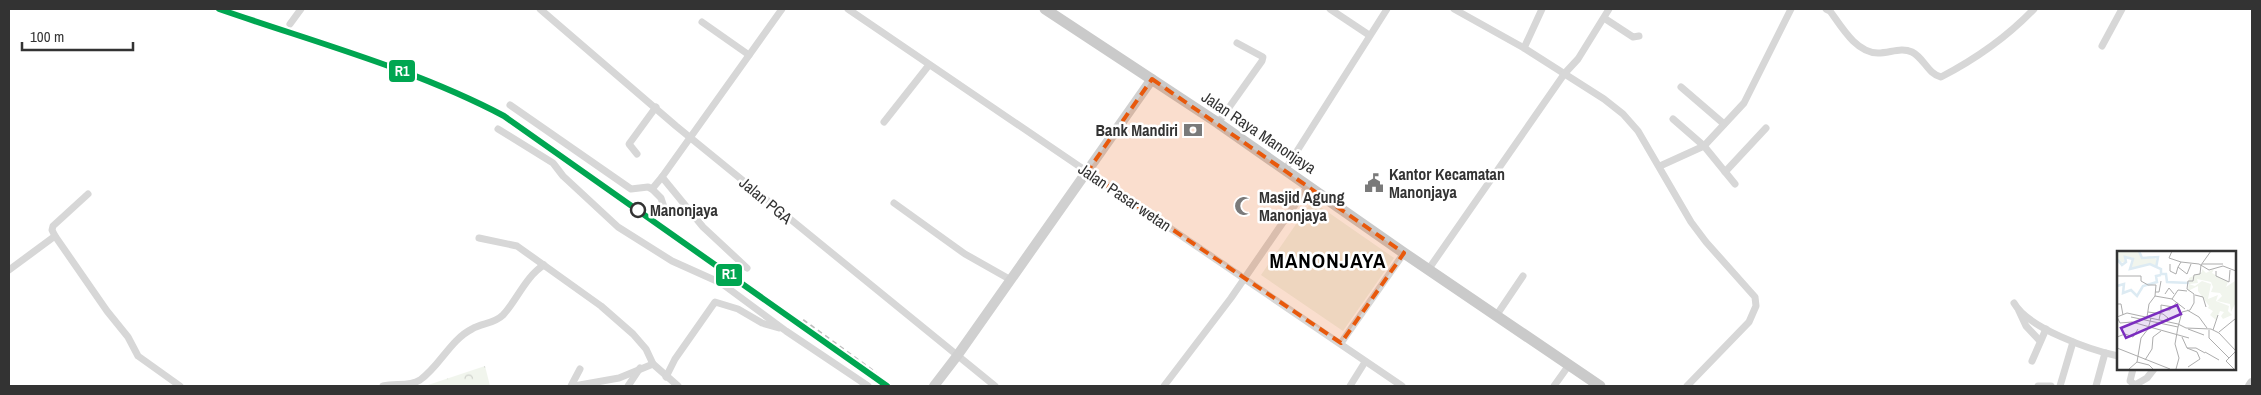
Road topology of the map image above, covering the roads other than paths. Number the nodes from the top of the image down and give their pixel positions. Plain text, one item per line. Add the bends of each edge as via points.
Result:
1 (301, 9) edge
2 (782, 9) edge
3 (848, 9) edge
4 (1045, 9) edge
5 (1330, 9) edge
6 (1387, 9) edge
7 (1454, 9) edge
8 (1542, 9) edge
9 (1609, 9) edge
10 (1791, 9) edge
11 (1826, 9) edge
12 (2034, 9) edge
13 (2122, 9) edge
14 (543, 10) edge
15 (1604, 18) junction
16 (702, 22) dead end
17 (290, 24) dead end
18 (1370, 35) junction
19 (1638, 36) dead end
20 (1237, 42) dead end
21 (2102, 46) dead end
22 (1524, 48) junction
23 (749, 55) junction
24 (929, 65) junction
25 (1565, 73) junction
26 (1152, 80) junction
27 (1681, 87) dead end
28 (510, 105) dead end
29 (656, 107) junction
30 (1673, 118) dead end
31 (884, 122) dead end
32 (1218, 123) junction
33 (1724, 124) junction
34 (1766, 128) dead end
35 (498, 129) dead end
36 (690, 137) junction
37 (1704, 146) junction
38 (636, 154) dead end
39 (1660, 166) junction
40 (1286, 170) junction
41 (1087, 172) junction
42 (1725, 172) junction
43 (662, 177) junction
44 (1735, 184) dead end
45 (1308, 186) junction
46 (652, 189) junction
47 (88, 194) dead end
48 (894, 202) dead end
49 (665, 210) dead end
50 (55, 236) junction
51 (479, 238) dead end
52 (1404, 254) junction
53 (544, 265) junction
54 (746, 268) dead end
55 (9, 270) edge
56 (1428, 270) junction
57 (1523, 276) dead end
58 (1244, 278) junction
59 (1011, 280) junction
60 (2014, 302) dead end
61 (2018, 310) junction
62 (1496, 316) junction
63 (2046, 329) junction
64 (786, 331) junction
65 (2040, 341) junction
66 (2073, 342) junction
67 (1341, 343) junction
68 (2105, 353) junction
69 (957, 356) junction
70 (2117, 356) edge
71 (2032, 361) dead end
72 (1365, 362) junction
73 (653, 364) junction
74 (1569, 365) junction
75 (640, 368) junction
76 (580, 369) dead end
77 (2133, 370) edge
78 (2153, 370) edge
79 (666, 376) junction
80 (180, 386) edge
81 (384, 386) edge
82 (572, 386) edge
83 (628, 386) edge
84 (678, 386) edge
85 (868, 386) edge
86 (934, 386) edge
87 (995, 386) edge
88 (1164, 386) edge
89 (1350, 386) edge
90 (1402, 386) edge
91 (1554, 386) edge
92 (1600, 386) edge
93 (1687, 386) edge
94 (2038, 386) edge
95 (2051, 386) edge
96 (2060, 386) edge
97 (2096, 386) edge

1 - 17 street
2 - 23 street
3 - 24 street, Jalan Pasar wetan
4 - 26 main road, Jalan Raya Manonjaya
5 - 18 street
6 - 18 street
7 - 22 street
8 - 22 street
9 - 15 street
10 - 33 street via 1744,103
11 - 12 street via 1850,38 1863,48 1877,53 1907,50 1922,58 1933,74 1941,77 1987,50
13 - 21 street
14 - 29 street, Jalan PGA
15 - 19 street via 1630,35
15 - 25 street via 1578,59
16 - 23 street
18 - 40 street
20 - 32 street via 1263,57
22 - 25 street
23 - 36 street
24 - 31 street
24 - 41 street, Jalan Pasar wetan
25 - 39 street via 1623,114
25 - 56 street
26 - 32 main road, Jalan Raya Manonjaya
26 - 41 main road
27 - 33 street
28 - 46 street via 630,189
29 - 36 street, Jalan PGA
29 - 38 street via 629,144
30 - 37 street
32 - 40 main road, Jalan Raya Manonjaya
33 - 37 street
34 - 42 street
35 - 64 street via 553,163 618,227 672,261 721,283
36 - 43 street
36 - 69 street, Jalan PGA
37 - 39 street
37 - 42 street
39 - 93 street via 1691,222 1755,297 1756,306 1749,322
40 - 45 main road, Jalan Raya Manonjaya
41 - 58 street, Jalan Pasar wetan
41 - 59 main road
42 - 44 street
43 - 46 street
43 - 54 street via 703,227
45 - 52 main road, Jalan Raya Manonjaya
45 - 58 street
46 - 49 street via 661,198
47 - 50 street via 53,226
48 - 59 street via 966,254
50 - 55 street
50 - 80 street via 128,337 138,356
51 - 53 street via 517,246
52 - 56 main road, Jalan Raya Manonjaya
52 - 67 street
53 - 73 street via 618,320 646,348
53 - 81 street via 502,316 473,328 454,342 420,380 408,385
56 - 62 main road, Jalan Raya Manonjaya
57 - 62 street
58 - 67 street, Jalan Pasar wetan
58 - 88 street
59 - 69 main road
60 - 61 street
61 - 63 street
61 - 65 street via 2026,326
62 - 74 main road, Jalan Raya Manonjaya
63 - 65 street
63 - 66 street
64 - 79 street via 715,302
64 - 85 street
65 - 71 street
66 - 68 street
66 - 96 street
67 - 72 street, Jalan Pasar wetan
68 - 70 street
68 - 97 street
69 - 86 main road
69 - 87 street, Jalan PGA
72 - 89 street
72 - 90 street, Jalan Pasar wetan
73 - 75 street
73 - 79 street
74 - 91 street
74 - 92 main road, Jalan Raya Manonjaya
75 - 82 street via 619,378
75 - 83 street
76 - 82 street
77 - 78 street via 2130,381 2135,385
79 - 84 street
94 - 95 street

